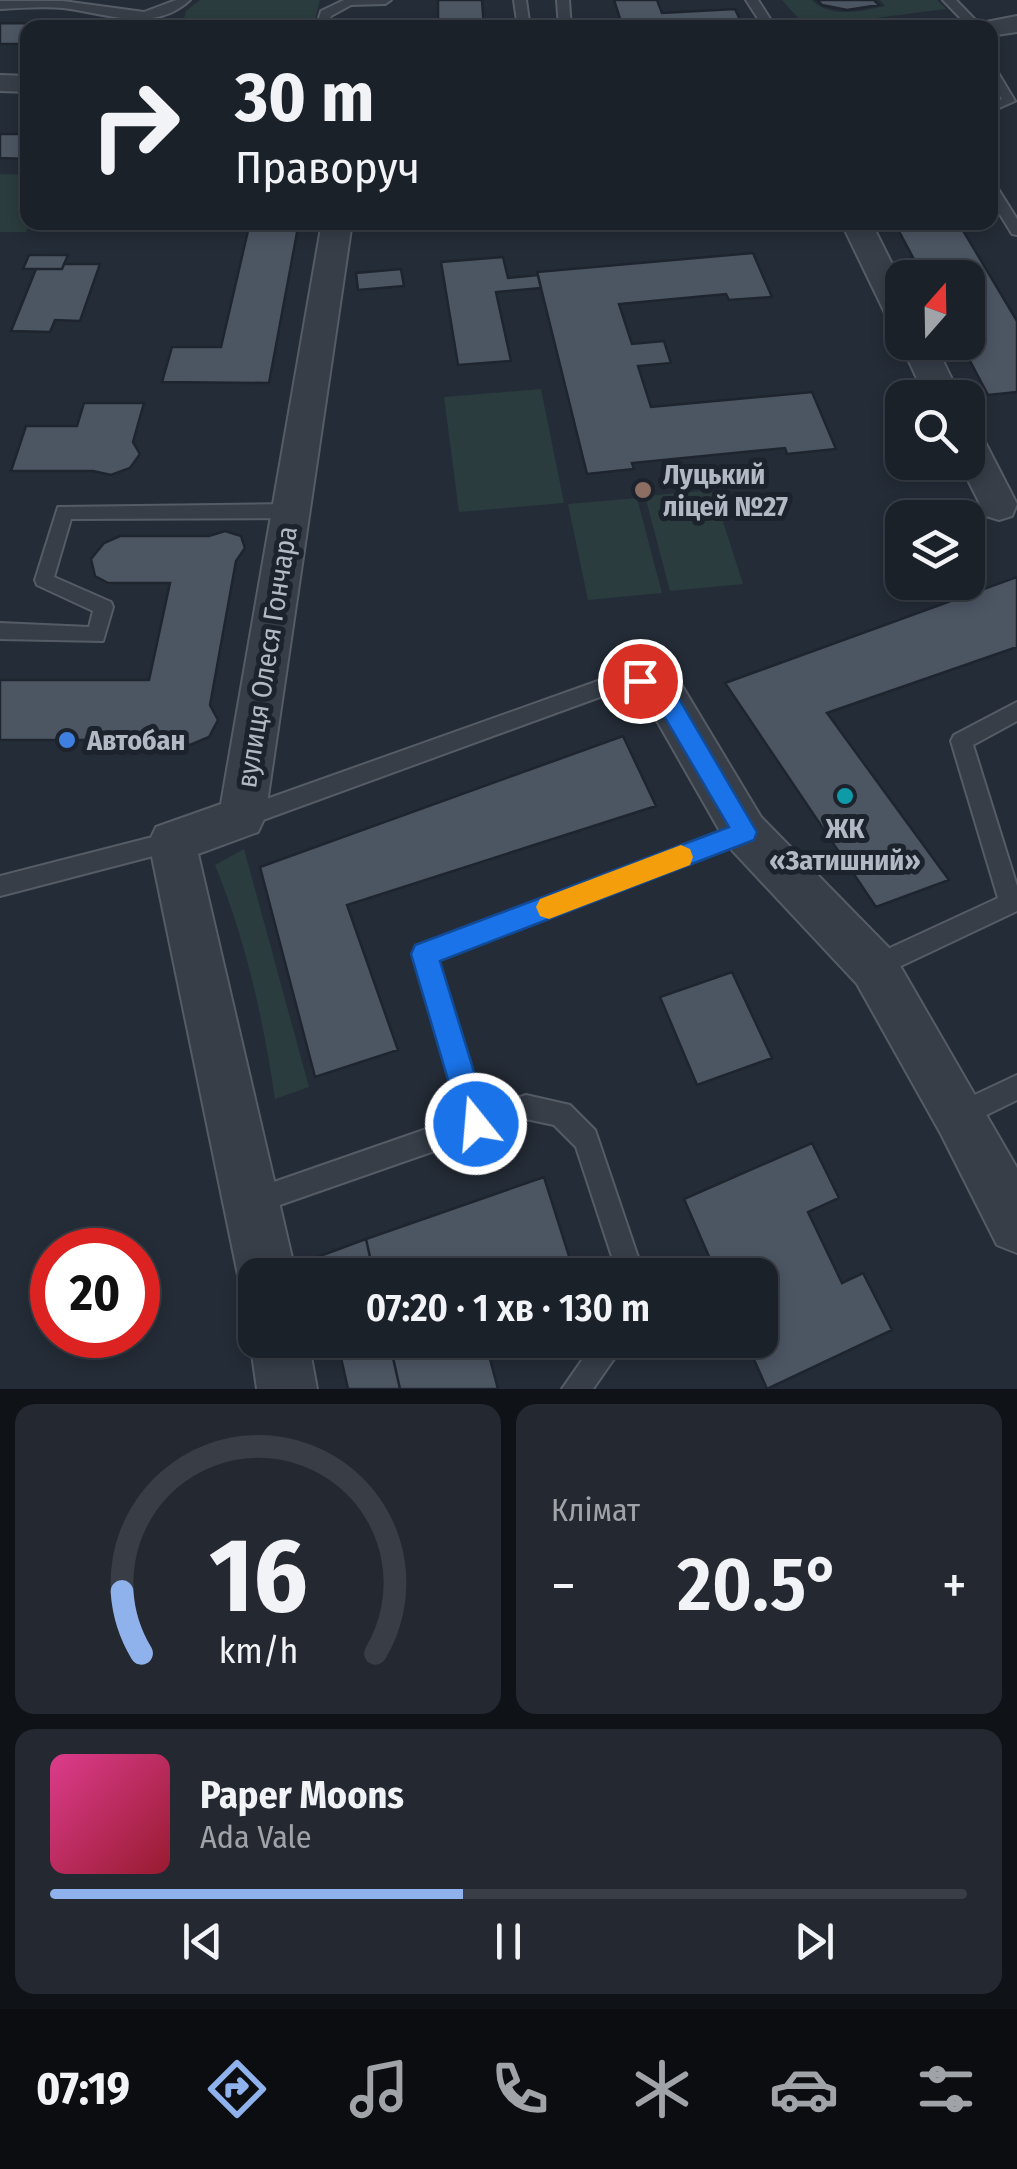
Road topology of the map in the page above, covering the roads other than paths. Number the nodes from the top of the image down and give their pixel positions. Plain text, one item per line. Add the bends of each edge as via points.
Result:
1 (184, 0) edge
2 (384, 0) edge
3 (949, 0) edge
4 (0, 5) edge
5 (324, 20) edge
6 (969, 20) edge
7 (998, 82) edge
8 (998, 105) edge
9 (998, 200) edge
10 (336, 230) edge
11 (860, 230) edge
12 (1017, 231) edge
13 (885, 281) edge
14 (985, 478) edge
15 (999, 506) dead end
16 (290, 511) junction
17 (0, 631) edge
18 (640, 681) joint
19 (1017, 712) edge
20 (242, 818) junction
21 (745, 832) junction
22 (172, 842) junction
23 (0, 886) edge
24 (874, 967) junction
25 (1017, 1087) edge
26 (960, 1114) junction
27 (476, 1124) junction
28 (254, 1201) junction
29 (1017, 1225) edge
30 (264, 1258) edge
31 (626, 1258) edge
32 (281, 1358) edge
33 (600, 1358) edge
34 (287, 1389) edge
35 (576, 1389) edge

1 - 4 lane via 162,15
2 - 5 lane via 350,2
3 - 6 lane
7 - 8 lane via 1009,101
9 - 12 lane
10 - 16 street, вулиця Олеся Гончара
11 - 13 street
14 - 15 street
16 - 17 lane via 64,512 44,580 104,607 96,635
16 - 20 street, вулиця Олеся Гончара
18 - 20 lane via 619,682
18 - 21 street via 662,692
19 - 24 lane via 961,741 1011,903
20 - 22 street, вулиця Олеся Гончара
21 - 24 street
21 - 27 lane via 424,954
22 - 23 lane
22 - 28 street
24 - 26 street
25 - 26 lane
26 - 29 street
27 - 28 lane
27 - 31 lane via 526,1107 561,1114 586,1138
28 - 30 street
32 - 34 street
33 - 35 lane

